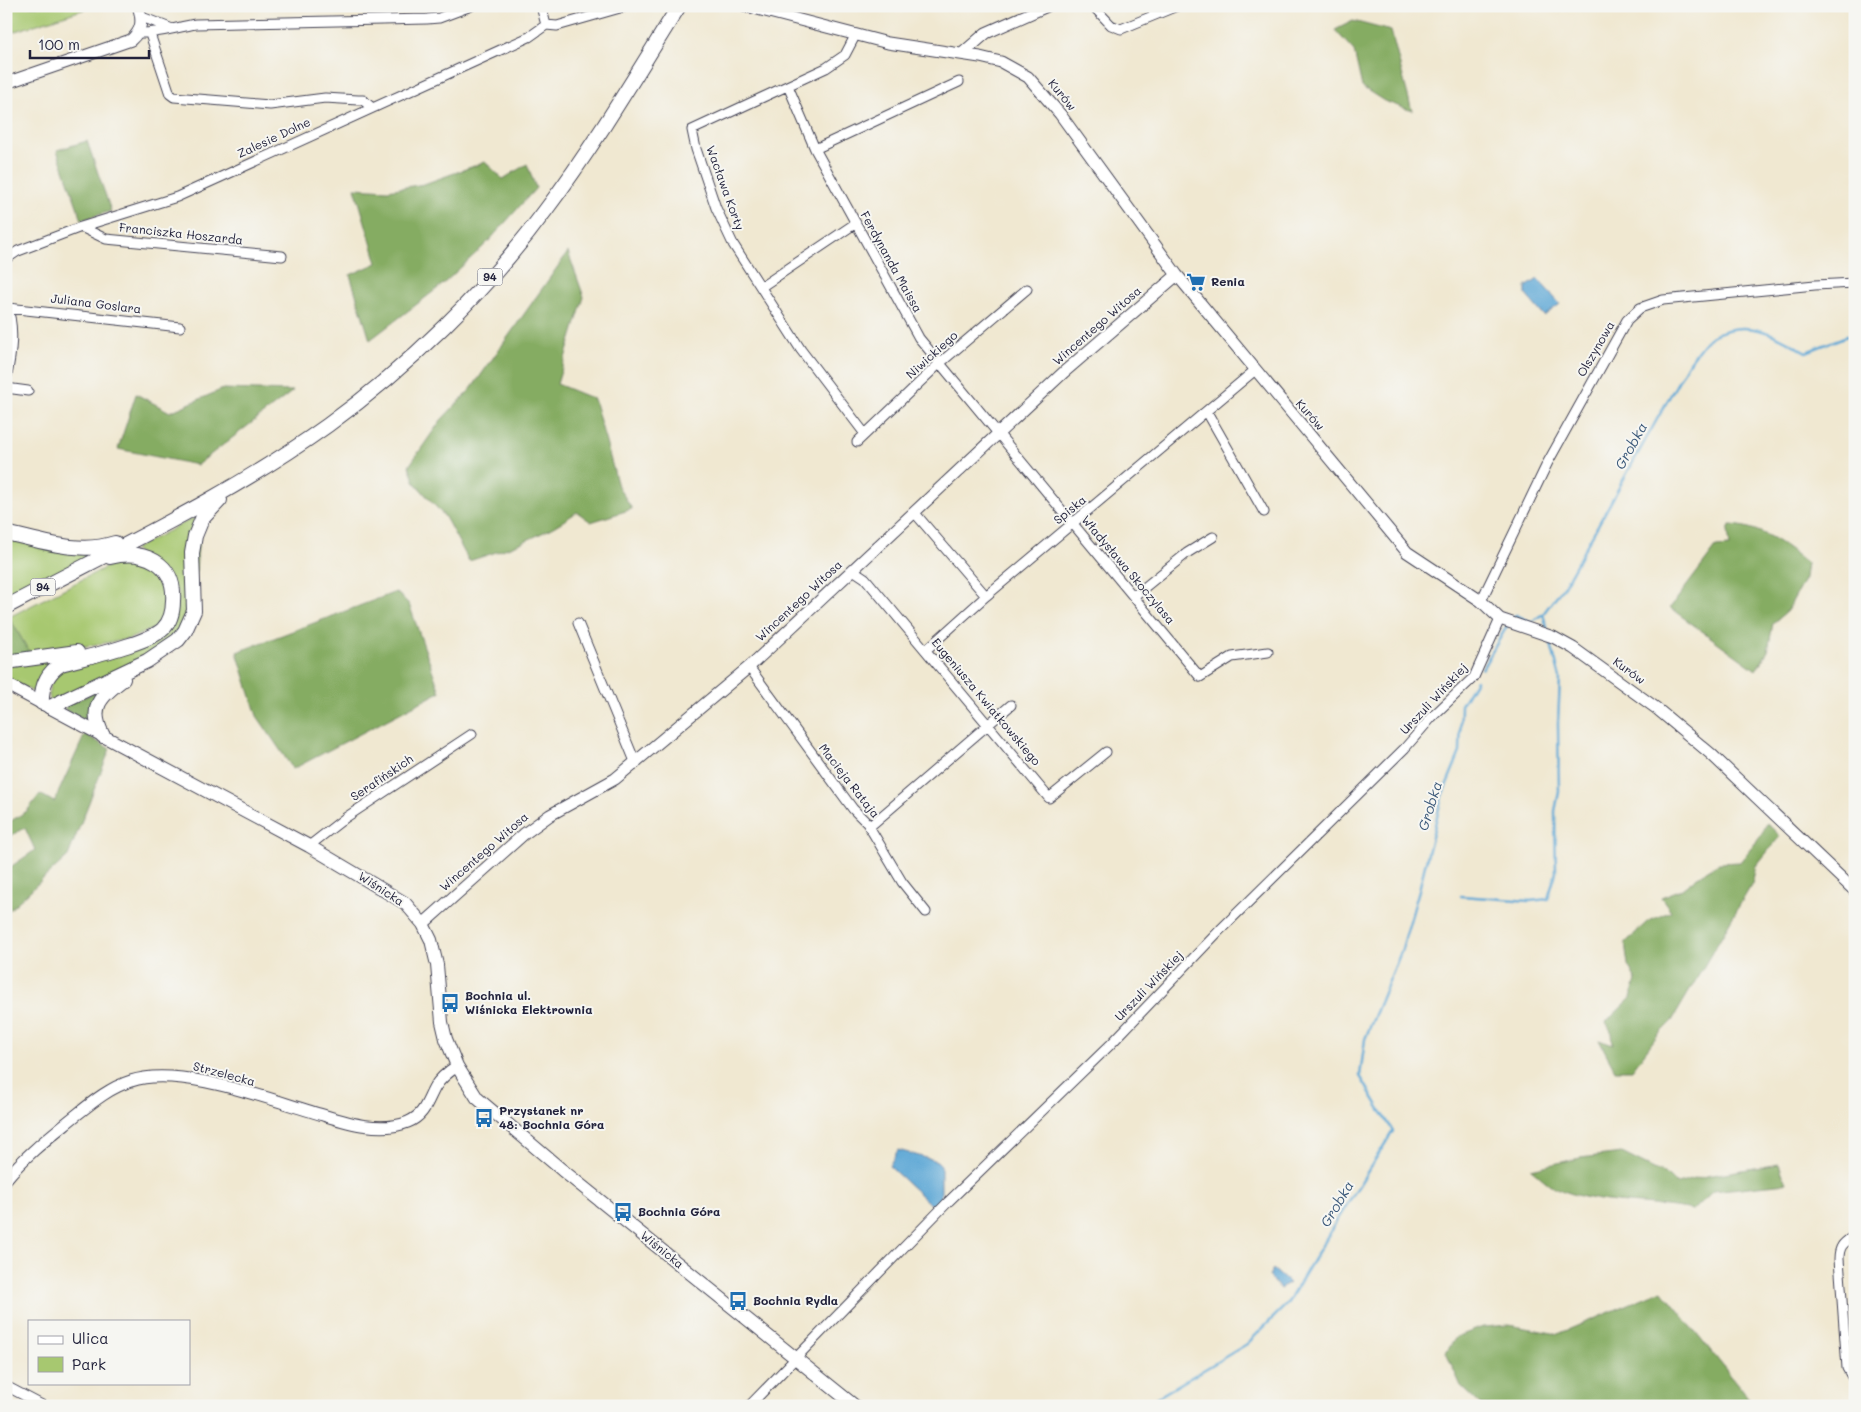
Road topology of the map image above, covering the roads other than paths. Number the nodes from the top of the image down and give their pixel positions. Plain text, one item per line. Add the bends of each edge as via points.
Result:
1 (471, 6) edge
2 (541, 6) edge
3 (627, 6) edge
4 (679, 6) edge
5 (746, 6) edge
6 (1047, 6) edge
7 (1092, 6) edge
8 (1177, 6) edge
9 (140, 12) edge
10 (546, 25) junction
11 (170, 28) junction
12 (144, 34) junction
13 (855, 36) junction
14 (977, 42) junction
15 (963, 53) junction
16 (980, 57) junction
17 (959, 82) dead end
18 (6, 83) edge
19 (788, 86) junction
20 (371, 107) junction
21 (815, 149) junction
22 (856, 223) junction
23 (80, 227) junction
24 (282, 256) dead end
25 (6, 259) edge
26 (1177, 275) junction
27 (1855, 283) edge
28 (759, 284) junction
29 (1027, 289) dead end
30 (7, 306) edge
31 (180, 327) dead end
32 (940, 363) junction
33 (1254, 371) junction
34 (6, 380) edge
35 (6, 388) edge
36 (28, 391) dead end
37 (1207, 412) junction
38 (865, 434) junction
39 (997, 435) junction
40 (857, 442) dead end
41 (242, 481) junction
42 (914, 512) junction
43 (1264, 512) dead end
44 (1072, 524) junction
45 (6, 532) edge
46 (144, 535) junction
47 (1213, 537) dead end
48 (79, 568) junction
49 (853, 570) junction
50 (986, 596) junction
51 (1134, 596) junction
52 (1481, 601) junction
53 (6, 606) edge
54 (1505, 621) junction
55 (578, 623) dead end
56 (117, 647) junction
57 (926, 650) junction
58 (1268, 652) dead end
59 (147, 661) junction
60 (6, 662) edge
61 (749, 667) junction
62 (6, 684) edge
63 (46, 705) junction
64 (1011, 705) dead end
65 (988, 725) junction
66 (472, 734) dead end
67 (104, 736) junction
68 (1106, 752) dead end
69 (636, 764) junction
70 (869, 827) junction
71 (309, 846) junction
72 (1855, 891) edge
73 (926, 912) dead end
74 (423, 924) junction
75 (457, 1066) junction
76 (6, 1179) edge
77 (1855, 1235) edge
78 (796, 1358) junction
79 (1855, 1382) edge
80 (6, 1386) edge
81 (44, 1406) edge
82 (749, 1406) edge
83 (855, 1406) edge

1 - 11 street via 427,19 196,24
2 - 10 street
3 - 10 street via 557,26
4 - 41 main road, 94 via 585,155 544,213 447,324 397,370 329,424
5 - 13 street, Kurów
6 - 14 street via 986,33
7 - 8 street via 1111,25 1121,29
9 - 11 street
9 - 12 street
10 - 20 street, Zalesie Dolne via 529,36
11 - 12 street
12 - 18 street
12 - 20 street via 170,94 174,96 270,105 325,98 363,100
13 - 15 street, Kurów
13 - 19 street, Wacława Korty via 837,62
14 - 15 street
14 - 16 street
15 - 16 street, Kurów
16 - 26 street, Kurów via 1014,68 1041,89
17 - 21 street
19 - 21 street, Ferdynanda Maissa
19 - 28 street, Wacława Korty via 692,130 716,208 733,244
20 - 23 street, Zalesie Dolne via 177,197
21 - 22 street, Ferdynanda Maissa
22 - 28 street via 764,285
22 - 32 street, Ferdynanda Maissa via 919,338
23 - 24 street, Franciszka Hoszarda via 106,239
23 - 25 street, Zalesie Dolne via 18,251
26 - 33 street, Kurów
26 - 39 street, Wincentego Witosa via 1064,372
27 - 52 street, Olszynowa via 1663,300 1640,308 1627,320 1575,410
28 - 38 street, Wacława Korty via 801,350
29 - 32 street, Niwickiego
30 - 31 street, Juliana Goslara
30 - 34 street via 11,341
32 - 38 street, Niwickiego
32 - 39 street, Ferdynanda Maissa
33 - 37 street, Spiska
33 - 52 street, Kurów via 1407,552
35 - 36 street
37 - 43 street
37 - 44 street, Spiska
38 - 40 street, Niwickiego
39 - 42 street, Wincentego Witosa
39 - 44 street, Władysława Skoczylasa
41 - 46 main road, 94
41 - 59 main road via 208,511 198,527 192,553 194,611 185,631 170,647
42 - 49 street, Wincentego Witosa
42 - 50 street
44 - 50 street, Spiska
44 - 51 street, Władysława Skoczylasa
45 - 46 main road via 87,549
46 - 48 main road, 94
47 - 51 street via 1187,553
48 - 53 main road, 94
48 - 56 main road via 112,557 137,554 155,561 170,578 173,603 164,628 148,638
49 - 57 street, Eugeniusza Kwiatkowskiego via 865,578
49 - 61 street, Wincentego Witosa
50 - 57 street, Spiska
51 - 58 street, Władysława Skoczylasa via 1200,677 1232,657
52 - 54 street, Kurów
54 - 72 street, Kurów via 1553,637 1573,648 1656,708 1711,754
54 - 78 street, Urszuli Wińskiej via 1474,678 1461,692 1432,717 1405,748
55 - 69 street
56 - 60 main road
56 - 63 main road via 54,668 45,682
57 - 65 street, Eugeniusza Kwiatkowskiego
59 - 63 main road
59 - 67 main road via 103,696 96,718
61 - 69 street, Wincentego Witosa
61 - 70 street, Macieja Rataja
62 - 63 main road, Wiśnicka
63 - 67 main road, Wiśnicka
64 - 65 street
65 - 68 street, Eugeniusza Kwiatkowskiego via 1049,798
65 - 70 street
66 - 71 street, Serafińskich via 345,818
67 - 71 main road, Wiśnicka
69 - 74 street, Wincentego Witosa via 550,814 485,866
70 - 73 street, Macieja Rataja via 902,882
71 - 74 main road, Wiśnicka via 405,903
74 - 75 main road, Wiśnicka via 437,965 442,1022
75 - 76 street, Strzelecka via 435,1086 427,1106 419,1115 402,1124 381,1126 336,1119 184,1078 150,1076 131,1080 112,1089 38,1146
75 - 78 main road, Wiśnicka via 478,1098 494,1112
77 - 79 street via 1839,1249 1848,1368
78 - 82 street, Urszuli Wińskiej
78 - 83 main road, Wiśnicka
80 - 81 street

